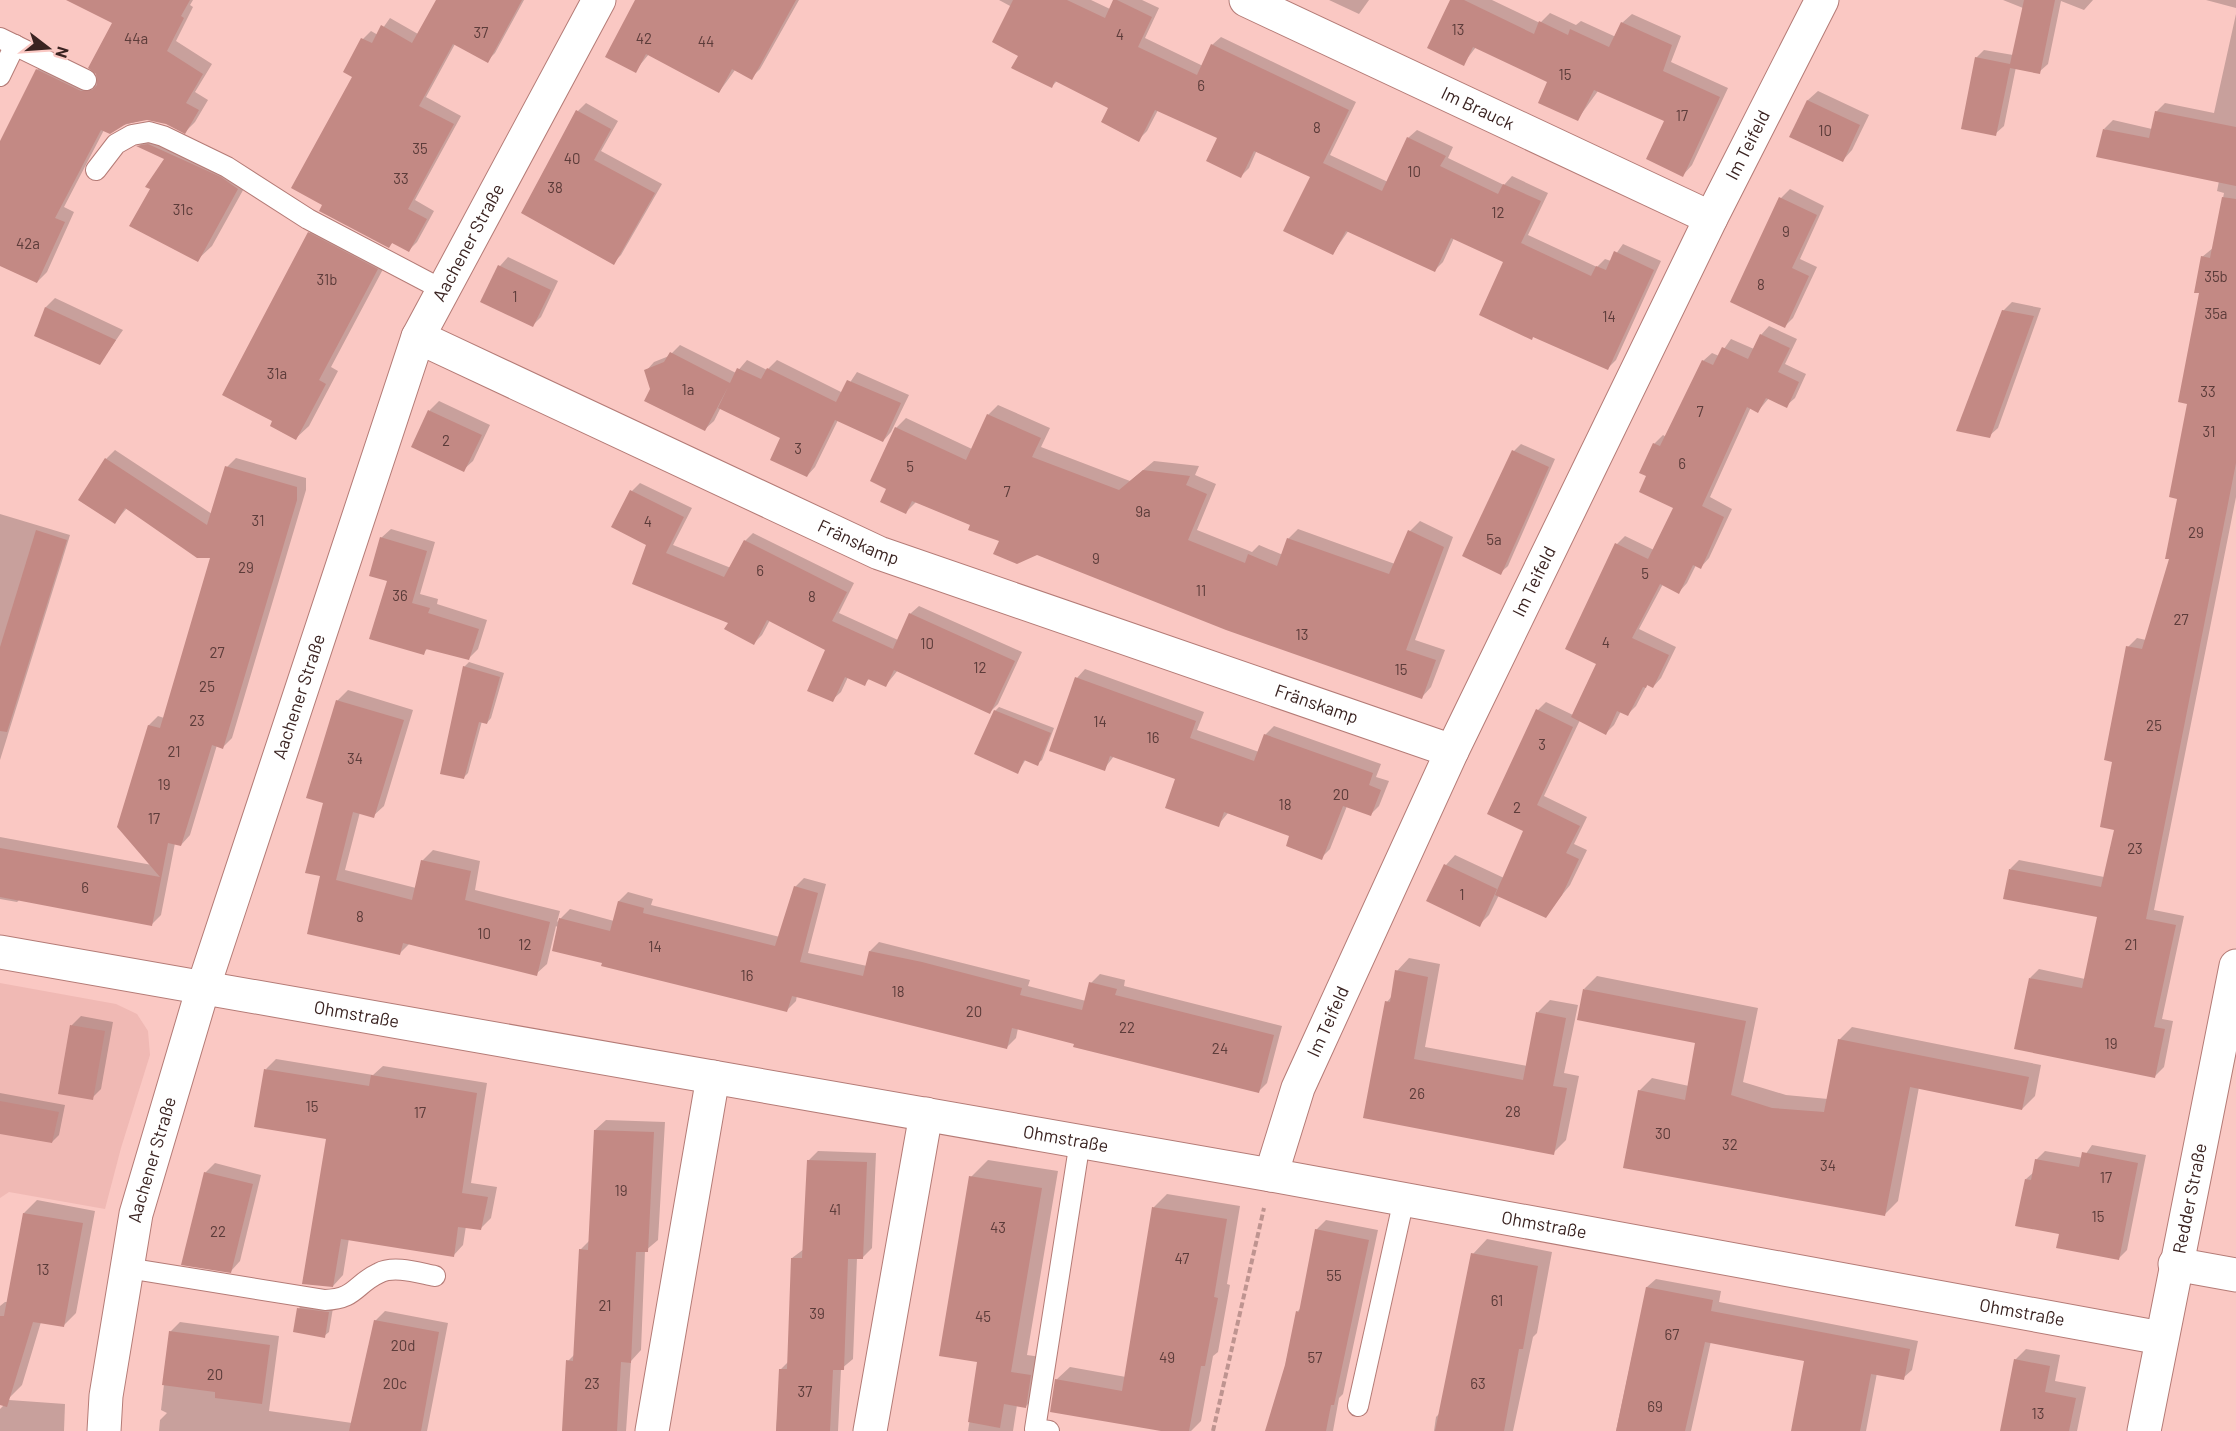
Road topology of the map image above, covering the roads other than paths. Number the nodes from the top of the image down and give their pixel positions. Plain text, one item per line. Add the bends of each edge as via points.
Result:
1 (599, 0) edge
2 (1246, 0) edge
3 (1822, 0) edge
4 (8, 42) edge
5 (0, 76) edge
6 (86, 80) dead end
7 (96, 170) dead end
8 (1711, 218) junction
9 (443, 290) junction
10 (418, 337) junction
11 (1452, 751) junction
12 (0, 952) edge
13 (2236, 966) edge
14 (203, 988) junction
15 (713, 1077) junction
16 (926, 1114) junction
17 (1080, 1141) junction
18 (1271, 1175) junction
19 (1404, 1199) junction
20 (2175, 1264) junction
21 (127, 1268) junction
22 (2236, 1275) edge
23 (435, 1276) dead end
24 (2162, 1338) junction
25 (1358, 1406) dead end
26 (104, 1431) edge
27 (652, 1431) edge
28 (870, 1431) edge
29 (1049, 1431) edge
30 (2144, 1431) edge

1 - 9 street, Aachener Straße
2 - 8 street, Im Brauck
3 - 8 street, Im Teifeld
4 - 5 lane
4 - 6 lane
7 - 9 lane via 116,144 132,135 149,132 164,136 227,167 308,219
8 - 11 street, Im Teifeld
9 - 10 street, Aachener Straße
10 - 11 street, Fränskamp via 879,553
10 - 14 street, Aachener Straße
11 - 18 street, Im Teifeld via 1298,1088
12 - 14 street, Ohmstraße
13 - 20 street, Redder Straße
14 - 15 street, Ohmstraße
14 - 21 street, Aachener Straße via 136,1214
15 - 16 street, Ohmstraße
15 - 27 street
16 - 17 street, Ohmstraße
16 - 28 street
17 - 18 street, Ohmstraße
17 - 29 lane via 1035,1429
18 - 19 street, Ohmstraße
19 - 24 street, Ohmstraße
19 - 25 lane
20 - 22 street
20 - 24 street, Redder Straße
21 - 23 lane via 325,1300 342,1299 378,1273 392,1269
21 - 26 street, Aachener Straße
24 - 30 street, Redder Straße

